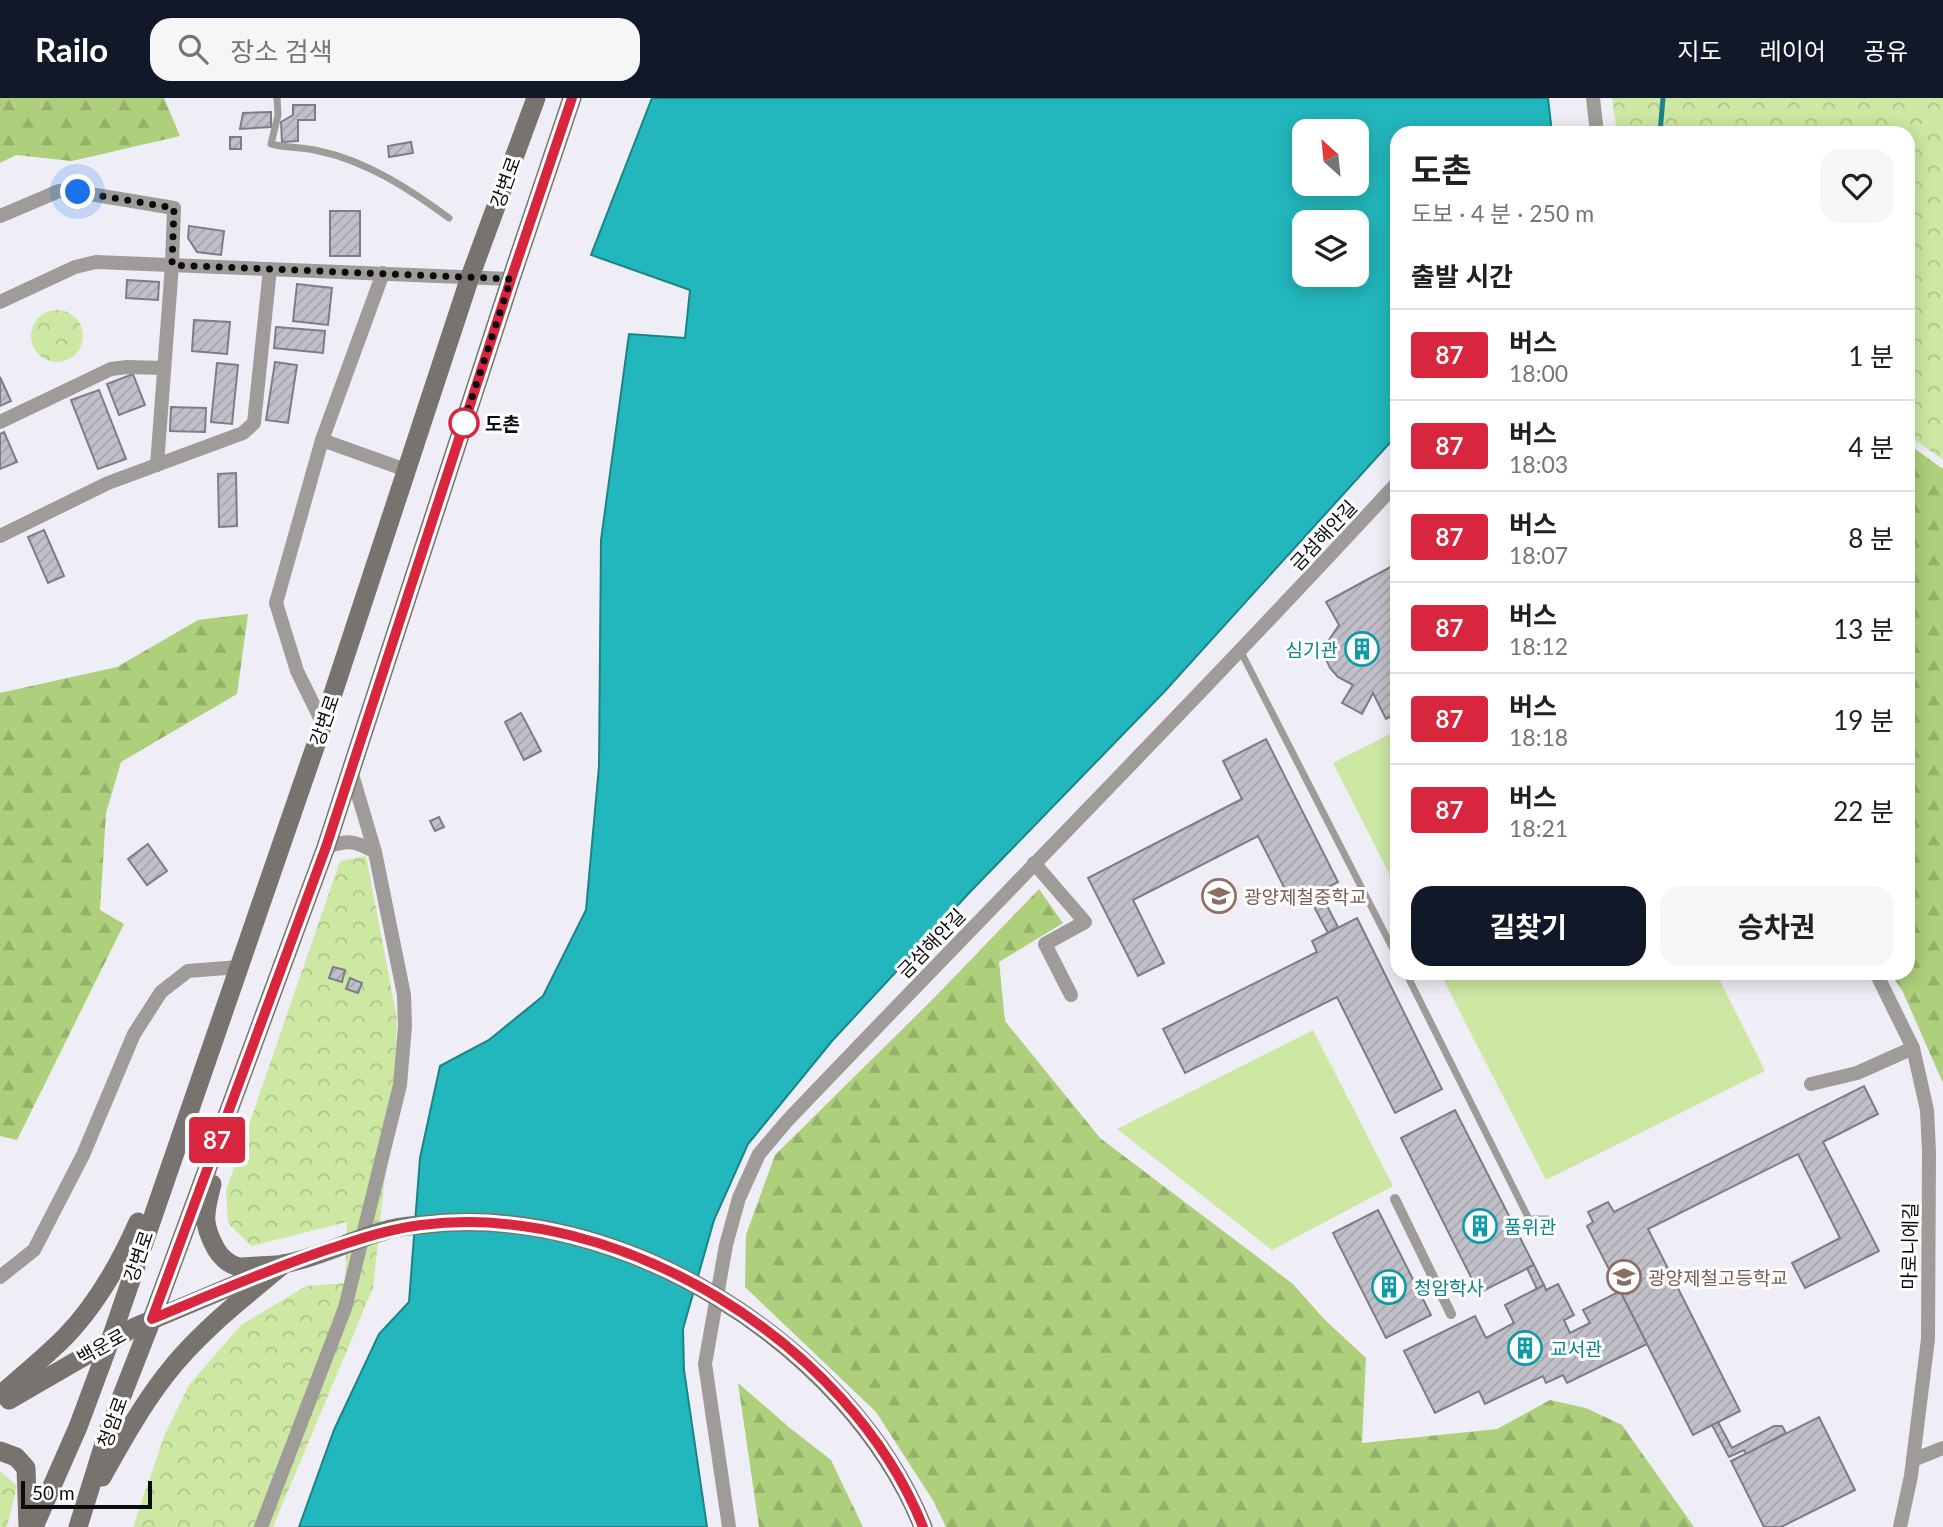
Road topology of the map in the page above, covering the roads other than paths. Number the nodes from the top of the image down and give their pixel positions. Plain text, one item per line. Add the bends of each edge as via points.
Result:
1 (277, 98) edge
2 (536, 98) edge
3 (572, 98) edge
4 (1594, 98) edge
5 (1596, 126) edge
6 (0, 216) edge
7 (449, 218) dead end
8 (172, 265) junction
9 (270, 269) junction
10 (383, 274) junction
11 (470, 277) junction
12 (511, 279) junction
13 (0, 302) edge
14 (164, 368) junction
15 (0, 422) edge
16 (322, 440) junction
17 (157, 465) junction
18 (407, 470) junction
19 (1390, 491) edge
20 (0, 536) edge
21 (1241, 652) junction
22 (323, 724) junction
23 (351, 771) junction
24 (326, 847) junction
25 (374, 852) junction
26 (1034, 863) junction
27 (1390, 943) edge
28 (239, 967) junction
29 (1410, 980) edge
30 (1879, 980) edge
31 (1071, 995) dead end
32 (1913, 1048) junction
33 (1811, 1084) dead end
34 (195, 1093) junction
35 (230, 1104) junction
36 (1395, 1199) dead end
37 (1549, 1219) dead end
38 (284, 1264) junction
39 (0, 1277) edge
40 (1451, 1314) dead end
41 (152, 1319) junction
42 (110, 1341) junction
43 (0, 1395) edge
44 (0, 1405) edge
45 (1943, 1448) edge
46 (0, 1451) edge
47 (1913, 1460) junction
48 (80, 1518) edge
49 (28, 1527) edge
50 (34, 1527) edge
51 (261, 1527) edge
52 (729, 1527) edge
53 (923, 1527) edge
54 (1900, 1527) edge

1 - 7 lane via 271,144 317,150 374,171
2 - 11 main road, 강변로
3 - 12 main road, 강변로
4 - 5 street
6 - 8 street via 59,191 174,208
8 - 9 street
8 - 13 street via 96,262
8 - 14 street
9 - 10 street
9 - 17 street via 254,423 243,433
10 - 11 street
10 - 16 street
11 - 12 street
11 - 18 main road, 강변로
12 - 23 main road, 강변로
14 - 15 street via 111,369
14 - 17 street
16 - 18 street
16 - 22 street via 276,603 296,671
17 - 20 street via 108,483
18 - 22 main road, 강변로
19 - 21 street, 금섬해안길
21 - 26 street, 금섬해안길
21 - 27 lane
22 - 28 main road, 강변로
23 - 24 main road, 강변로
23 - 25 street
24 - 25 street via 352,842
24 - 35 main road, 강변로
25 - 51 street via 404,995 400,1085 345,1308
26 - 31 street via 1085,922 1045,944
26 - 52 street, 금섬해안길 via 787,1121 759,1154 738,1198 705,1364
28 - 34 main road, 강변로
28 - 39 street via 188,971 161,992 134,1034 83,1155 34,1250
29 - 37 lane via 1529,1219
30 - 32 street, 마로니에길
32 - 33 street via 1857,1073
32 - 47 street, 마로니에길 via 1927,1110 1930,1152 1928,1339
34 - 42 main road, 강변로
34 - 43 main road via 122,1257 98,1296 66,1336
35 - 38 main road via 206,1207 206,1230 220,1256 236,1267
35 - 41 main road, 강변로
36 - 40 street
38 - 41 main road, 백운로
38 - 48 main road via 210,1326 166,1375 124,1438
38 - 53 main road via 386,1230 460,1222 555,1230 628,1254 739,1310 805,1363 852,1411 892,1465
41 - 42 main road, 백운로
41 - 48 main road, 청암로
42 - 44 main road, 백운로
42 - 50 main road, 청암로
45 - 47 street
46 - 49 main road via 16,1457 26,1468
47 - 54 street, 마로니에길

